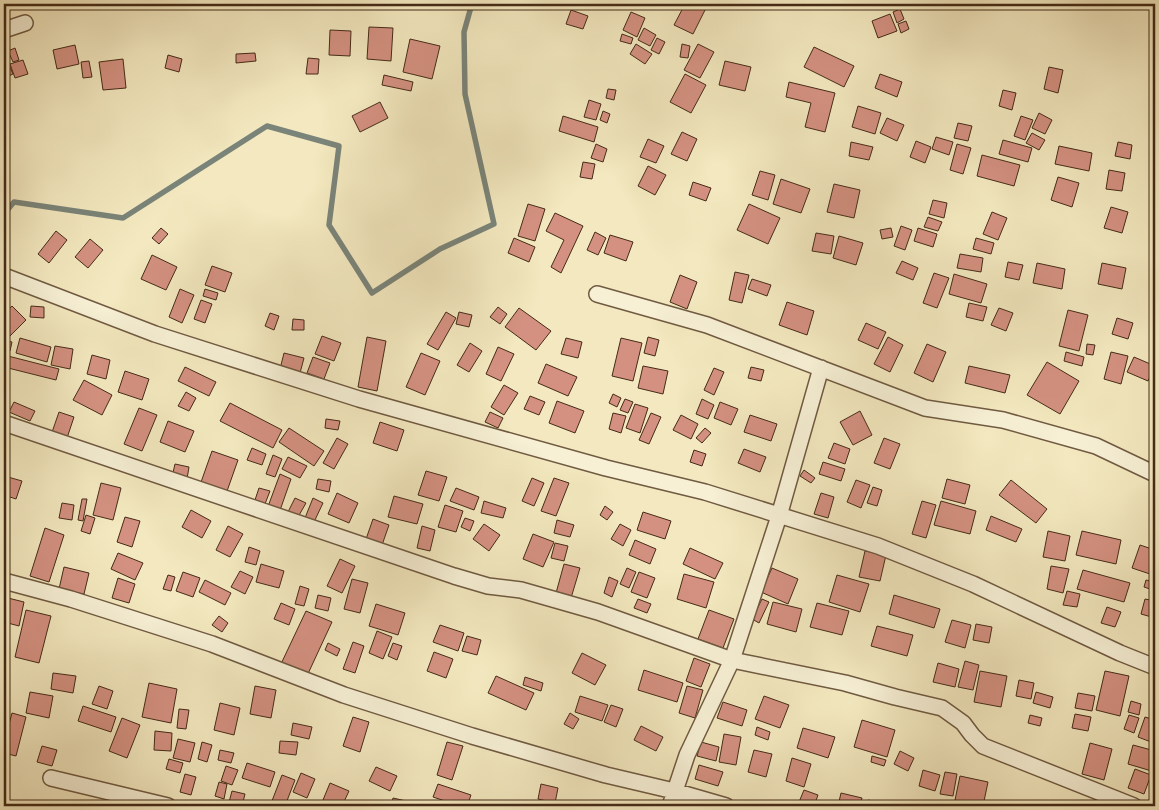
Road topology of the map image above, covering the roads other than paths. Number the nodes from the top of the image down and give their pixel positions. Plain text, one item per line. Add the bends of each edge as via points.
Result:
1 (25, 23) dead end
2 (4, 30) edge
3 (4, 276) edge
4 (597, 294) dead end
5 (821, 368) junction
6 (4, 423) edge
7 (1155, 474) edge
8 (779, 516) junction
9 (4, 581) edge
10 (732, 660) junction
11 (1155, 667) edge
12 (51, 778) dead end
13 (674, 791) junction
14 (168, 806) edge
15 (670, 806) edge
16 (726, 806) edge
17 (1134, 806) edge

1 - 2 street
3 - 8 street via 156,334 359,399 606,468 705,492
4 - 5 street via 707,325
5 - 7 street via 925,408 1003,420 1096,446
5 - 8 street
6 - 10 street via 454,576 488,586 521,590 598,612
8 - 10 street
8 - 11 street via 878,546 965,580
9 - 13 street via 212,644 344,695 463,733
10 - 13 street via 687,755
10 - 17 street via 845,683 942,708 963,723 983,746
12 - 14 street
13 - 15 street
13 - 16 street

